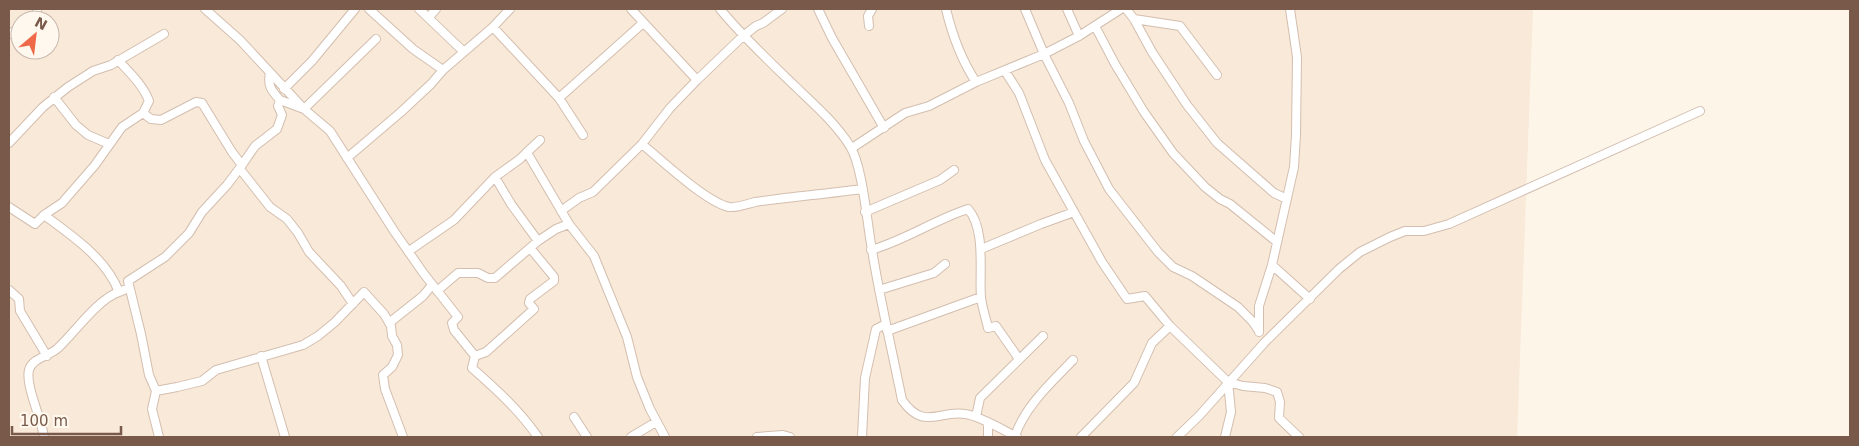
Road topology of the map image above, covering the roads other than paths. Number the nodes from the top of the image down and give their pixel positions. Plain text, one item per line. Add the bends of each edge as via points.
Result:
1 (205, 9) edge
2 (355, 9) edge
3 (369, 9) edge
4 (419, 9) edge
5 (436, 9) edge
6 (510, 9) edge
7 (631, 9) edge
8 (720, 9) edge
9 (782, 9) edge
10 (818, 9) edge
11 (872, 9) edge
12 (946, 9) edge
13 (1025, 9) edge
14 (1067, 9) edge
15 (1121, 9) edge
16 (1126, 9) edge
17 (1290, 9) edge
18 (429, 17) junction
19 (1134, 19) junction
20 (643, 23) junction
21 (869, 26) dead end
22 (1095, 26) junction
23 (492, 27) junction
24 (164, 34) dead end
25 (743, 36) junction
26 (1079, 36) junction
27 (376, 39) dead end
28 (464, 52) junction
29 (1044, 54) junction
30 (118, 60) junction
31 (443, 70) junction
32 (1005, 71) junction
33 (270, 73) junction
34 (1217, 75) dead end
35 (697, 80) junction
36 (976, 82) junction
37 (284, 89) junction
38 (54, 97) junction
39 (559, 98) junction
40 (280, 100) junction
41 (304, 109) junction
42 (1700, 111) dead end
43 (143, 113) junction
44 (884, 128) junction
45 (583, 135) dead end
46 (540, 140) dead end
47 (9, 143) edge
48 (109, 144) junction
49 (642, 144) junction
50 (852, 148) junction
51 (526, 153) junction
52 (347, 158) junction
53 (241, 167) junction
54 (954, 170) dead end
55 (495, 177) junction
56 (862, 189) junction
57 (1287, 199) junction
58 (9, 207) edge
59 (562, 211) junction
60 (865, 212) junction
61 (1074, 212) junction
62 (44, 215) junction
63 (569, 224) junction
64 (538, 241) junction
65 (1277, 242) junction
66 (981, 249) junction
67 (531, 250) junction
68 (872, 250) junction
69 (408, 251) junction
70 (945, 264) dead end
71 (1272, 265) junction
72 (114, 280) junction
73 (128, 285) junction
74 (434, 288) junction
75 (9, 290) edge
76 (879, 290) junction
77 (120, 292) junction
78 (981, 297) junction
79 (1310, 299) junction
80 (353, 304) junction
81 (389, 323) junction
82 (1170, 326) junction
83 (887, 327) junction
84 (1259, 332) junction
85 (1043, 336) dead end
86 (1265, 342) junction
87 (47, 356) junction
88 (262, 356) junction
89 (475, 356) junction
90 (1019, 359) junction
91 (1073, 360) dead end
92 (1228, 382) junction
93 (156, 391) junction
94 (574, 417) dead end
95 (976, 417) junction
96 (656, 422) junction
97 (988, 422) junction
98 (44, 437) edge
99 (159, 437) edge
100 (285, 437) edge
101 (403, 437) edge
102 (538, 437) edge
103 (587, 437) edge
104 (631, 437) edge
105 (664, 437) edge
106 (757, 437) edge
107 (790, 437) edge
108 (862, 437) edge
109 (988, 437) edge
110 (1016, 437) edge
111 (1081, 437) edge
112 (1176, 437) edge
113 (1224, 437) edge
114 (1299, 437) edge

1 - 33 street
2 - 37 street
3 - 31 street via 413,49
4 - 18 street
5 - 18 street
6 - 23 street
7 - 20 street
8 - 25 street
9 - 25 street
10 - 44 street
11 - 21 street via 868,16
12 - 36 street via 948,21
13 - 29 street
14 - 26 street
15 - 22 street
16 - 19 street
17 - 57 street via 1297,57 1296,136
18 - 28 street
19 - 34 street via 1180,26
19 - 57 street via 1187,105 1217,143 1274,193
20 - 35 street
20 - 39 street
22 - 26 street
22 - 65 street via 1144,112 1173,154 1205,187
23 - 28 street
23 - 39 street
24 - 30 street
25 - 35 street
25 - 50 street via 815,104
26 - 29 street
27 - 41 street
28 - 31 street
29 - 32 street
29 - 84 street via 1109,189 1173,267 1238,307
30 - 38 street via 93,71
30 - 43 street via 137,80 149,101
31 - 52 street via 432,84
32 - 36 street
32 - 61 street via 1019,93 1045,160
33 - 37 street
33 - 40 street via 268,81
35 - 49 street
36 - 44 street via 928,106 905,113
37 - 41 street
38 - 47 street
38 - 48 street via 76,125 88,135
39 - 45 street
40 - 41 street
40 - 53 street via 280,124 255,146
41 - 52 street via 330,131
42 - 79 street via 1449,224 1390,237 1360,252
43 - 48 street via 122,127
43 - 53 street via 151,120 161,120 196,102 202,103
44 - 50 street
46 - 51 street
48 - 62 street via 62,203
49 - 56 street via 717,203 727,206
49 - 59 street via 593,192
50 - 56 street
51 - 55 street
51 - 59 street
52 - 69 street
53 - 73 street via 202,212 189,233 165,257
53 - 80 street via 270,206 287,219 309,252
54 - 60 street via 940,180
55 - 64 street
55 - 69 street via 454,220
56 - 60 street
57 - 65 street
58 - 62 street via 35,224
59 - 63 street
60 - 68 street
61 - 66 street
61 - 82 street via 1127,299 1145,296
62 - 72 street via 96,257
63 - 64 street
63 - 96 street via 594,256 627,337 637,377
64 - 67 street
65 - 71 street
66 - 68 street via 973,214 968,209 893,244
66 - 78 street
67 - 74 street via 495,278 478,273 458,273
67 - 89 street via 554,281 530,299 534,309 486,352
68 - 76 street
69 - 74 street
70 - 76 street via 934,273
71 - 79 street
71 - 84 street via 1259,306
72 - 73 street
72 - 77 street
73 - 77 street
73 - 93 street via 149,375
74 - 81 street
74 - 89 street via 458,317 452,323 454,330
75 - 87 street via 19,299 20,311
76 - 83 street
77 - 87 street via 111,294 60,347
78 - 83 street
78 - 90 street via 988,328 996,326
79 - 86 street
80 - 81 street via 364,292
80 - 88 street via 318,336 303,345
81 - 101 street via 398,355 383,375
82 - 92 street
82 - 111 street via 1152,343 1134,383
83 - 95 street via 902,400 908,408 931,418 959,414
83 - 108 street via 876,328 865,378
84 - 86 street
85 - 90 street
86 - 92 street
87 - 98 street via 33,362 29,371
88 - 93 street via 216,370 202,380
88 - 100 street
89 - 102 street via 472,368 517,409
90 - 95 street via 980,398
91 - 110 street via 1040,396 1018,426
92 - 112 street
92 - 113 street via 1231,412
92 - 114 street via 1278,392 1279,418
93 - 99 street via 152,409
94 - 103 street
95 - 97 street
96 - 104 street
96 - 105 street
97 - 109 street
97 - 110 street
106 - 107 street

